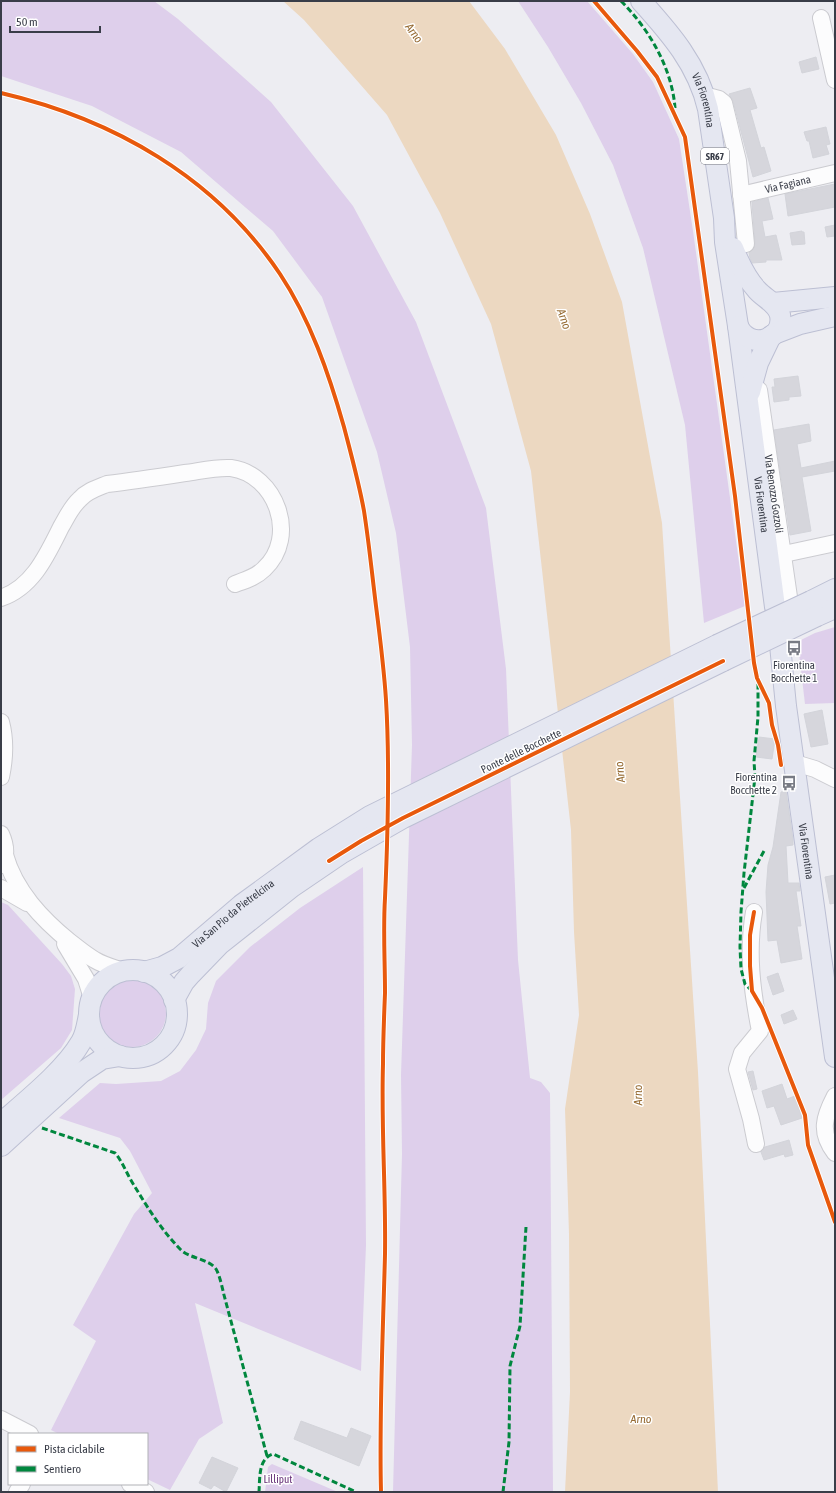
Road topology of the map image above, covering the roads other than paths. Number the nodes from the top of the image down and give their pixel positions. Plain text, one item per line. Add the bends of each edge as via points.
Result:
1 (641, 1) edge
2 (821, 18) dead end
3 (835, 80) edge
4 (704, 95) junction
5 (835, 173) edge
6 (741, 195) junction
7 (724, 218) junction
8 (746, 244) dead end
9 (835, 297) edge
10 (770, 301) junction
11 (835, 316) edge
12 (737, 322) junction
13 (773, 335) junction
14 (753, 397) junction
15 (835, 543) edge
16 (784, 554) junction
17 (235, 584) dead end
18 (835, 589) edge
19 (1, 598) edge
20 (782, 602) joint
21 (835, 608) edge
22 (826, 616) edge
23 (780, 645) dead end
24 (720, 653) junction
25 (1, 722) edge
26 (794, 763) junction
27 (1, 777) edge
28 (835, 779) edge
29 (1, 834) edge
30 (324, 854) junction
31 (3, 861) edge
32 (1, 888) edge
33 (32, 906) junction
34 (754, 912) dead end
35 (54, 928) junction
36 (123, 971) junction
37 (144, 972) junction
38 (174, 1000) junction
39 (91, 1007) junction
40 (120, 1056) junction
41 (835, 1057) edge
42 (835, 1096) edge
43 (1, 1123) edge
44 (756, 1144) dead end
45 (1, 1146) edge
46 (835, 1153) edge
47 (1, 1418) edge
48 (28, 1433) edge
49 (132, 1485) edge
50 (146, 1492) edge

1 - 4 main road, Via Fiorentina / SR67 via 677,43 694,70
2 - 3 street
4 - 6 street via 724,103 738,161
4 - 7 main road, Via Fiorentina / SR67
5 - 6 street, Via Fagiana
6 - 8 street
7 - 10 main road, Via Fiorentina via 741,266 754,286
7 - 12 main road, Via Fiorentina
9 - 10 main road
10 - 12 main road via 757,297 748,300 741,306
10 - 13 main road, Via Fiorentina via 777,308 780,318
11 - 13 main road via 800,324
12 - 13 main road via 744,335 754,340 765,340
12 - 14 main road, Via Fiorentina
13 - 14 main road, Via Fiorentina via 754,374
14 - 16 street, Via Benozzo Gozzoli
14 - 20 main road, Via Fiorentina
15 - 16 street
16 - 20 street, Via Benozzo Gozzoli
17 - 19 street via 252,578 265,568 275,555 282,525 280,512 273,496 261,482 247,473 231,468 211,469 107,484 90,491 72,507 42,564 32,577 16,591
18 - 24 main road, bridge
21 - 22 main road
22 - 24 main road, bridge
23 - 26 main road, Via Fiorentina
24 - 30 main road, Ponte delle Bocchette via 400,801 356,824
25 - 27 street via 5,744
26 - 28 street
26 - 41 main road, Via Fiorentina
29 - 31 street via 4,842
30 - 37 main road, Via San Pio da Pietrelcina via 241,905 179,958 162,967
30 - 38 main road, Via San Pio da Pietrelcina via 287,891 200,963
31 - 33 street
32 - 33 street
33 - 35 street
34 - 44 street via 750,935 750,966 760,1031 742,1053 737,1069
35 - 36 street via 96,961
35 - 39 street via 89,983
36 - 37 main road
36 - 39 main road via 105,981 96,990
37 - 38 main road via 151,973 163,982
38 - 40 main road via 177,1013 175,1027 165,1044 148,1055 134,1058
39 - 40 main road via 92,1029 98,1040 108,1050
39 - 43 main road via 85,1033 68,1060
40 - 45 main road via 102,1059 81,1073
42 - 46 street via 824,1122 828,1143
47 - 48 street
49 - 50 street

